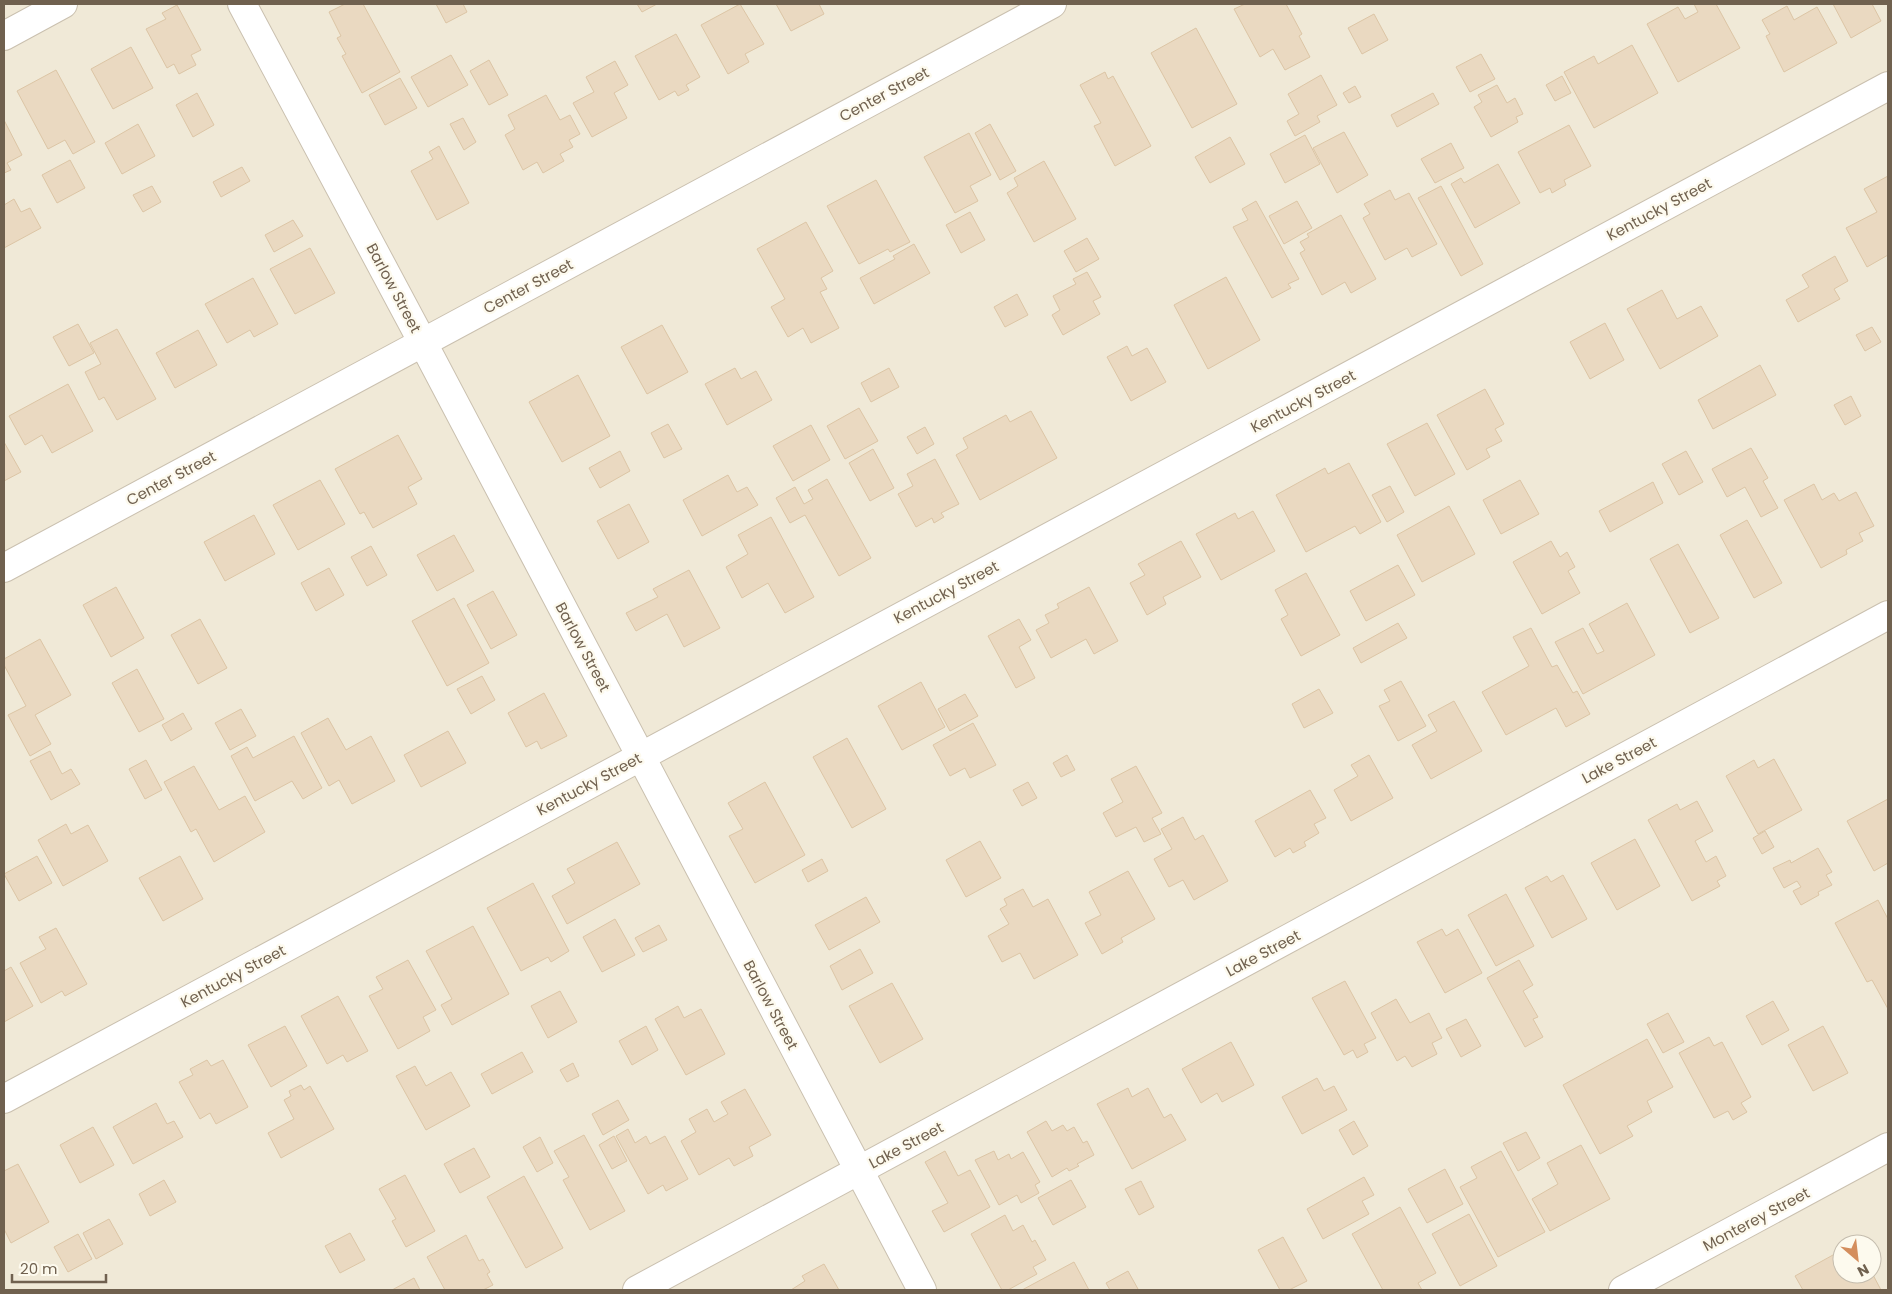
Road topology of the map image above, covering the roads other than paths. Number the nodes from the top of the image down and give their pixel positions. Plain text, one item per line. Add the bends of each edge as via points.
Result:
1 (63, 4) edge
2 (242, 4) edge
3 (1052, 4) edge
4 (4, 36) edge
5 (1888, 86) edge
6 (423, 342) junction
7 (4, 568) edge
8 (1888, 615) edge
9 (640, 756) junction
10 (4, 1100) edge
11 (1888, 1147) edge
12 (859, 1170) junction
13 (637, 1290) edge
14 (922, 1290) edge
15 (1623, 1290) edge

1 - 4 street
2 - 6 street, Barlow Street
3 - 6 street, Center Street
5 - 9 street, Kentucky Street
6 - 7 street, Center Street
6 - 9 street, Barlow Street
8 - 12 street, Lake Street
9 - 10 street, Kentucky Street
9 - 12 street, Barlow Street
11 - 15 street, Monterey Street
12 - 13 street, Lake Street
12 - 14 street, Barlow Street

